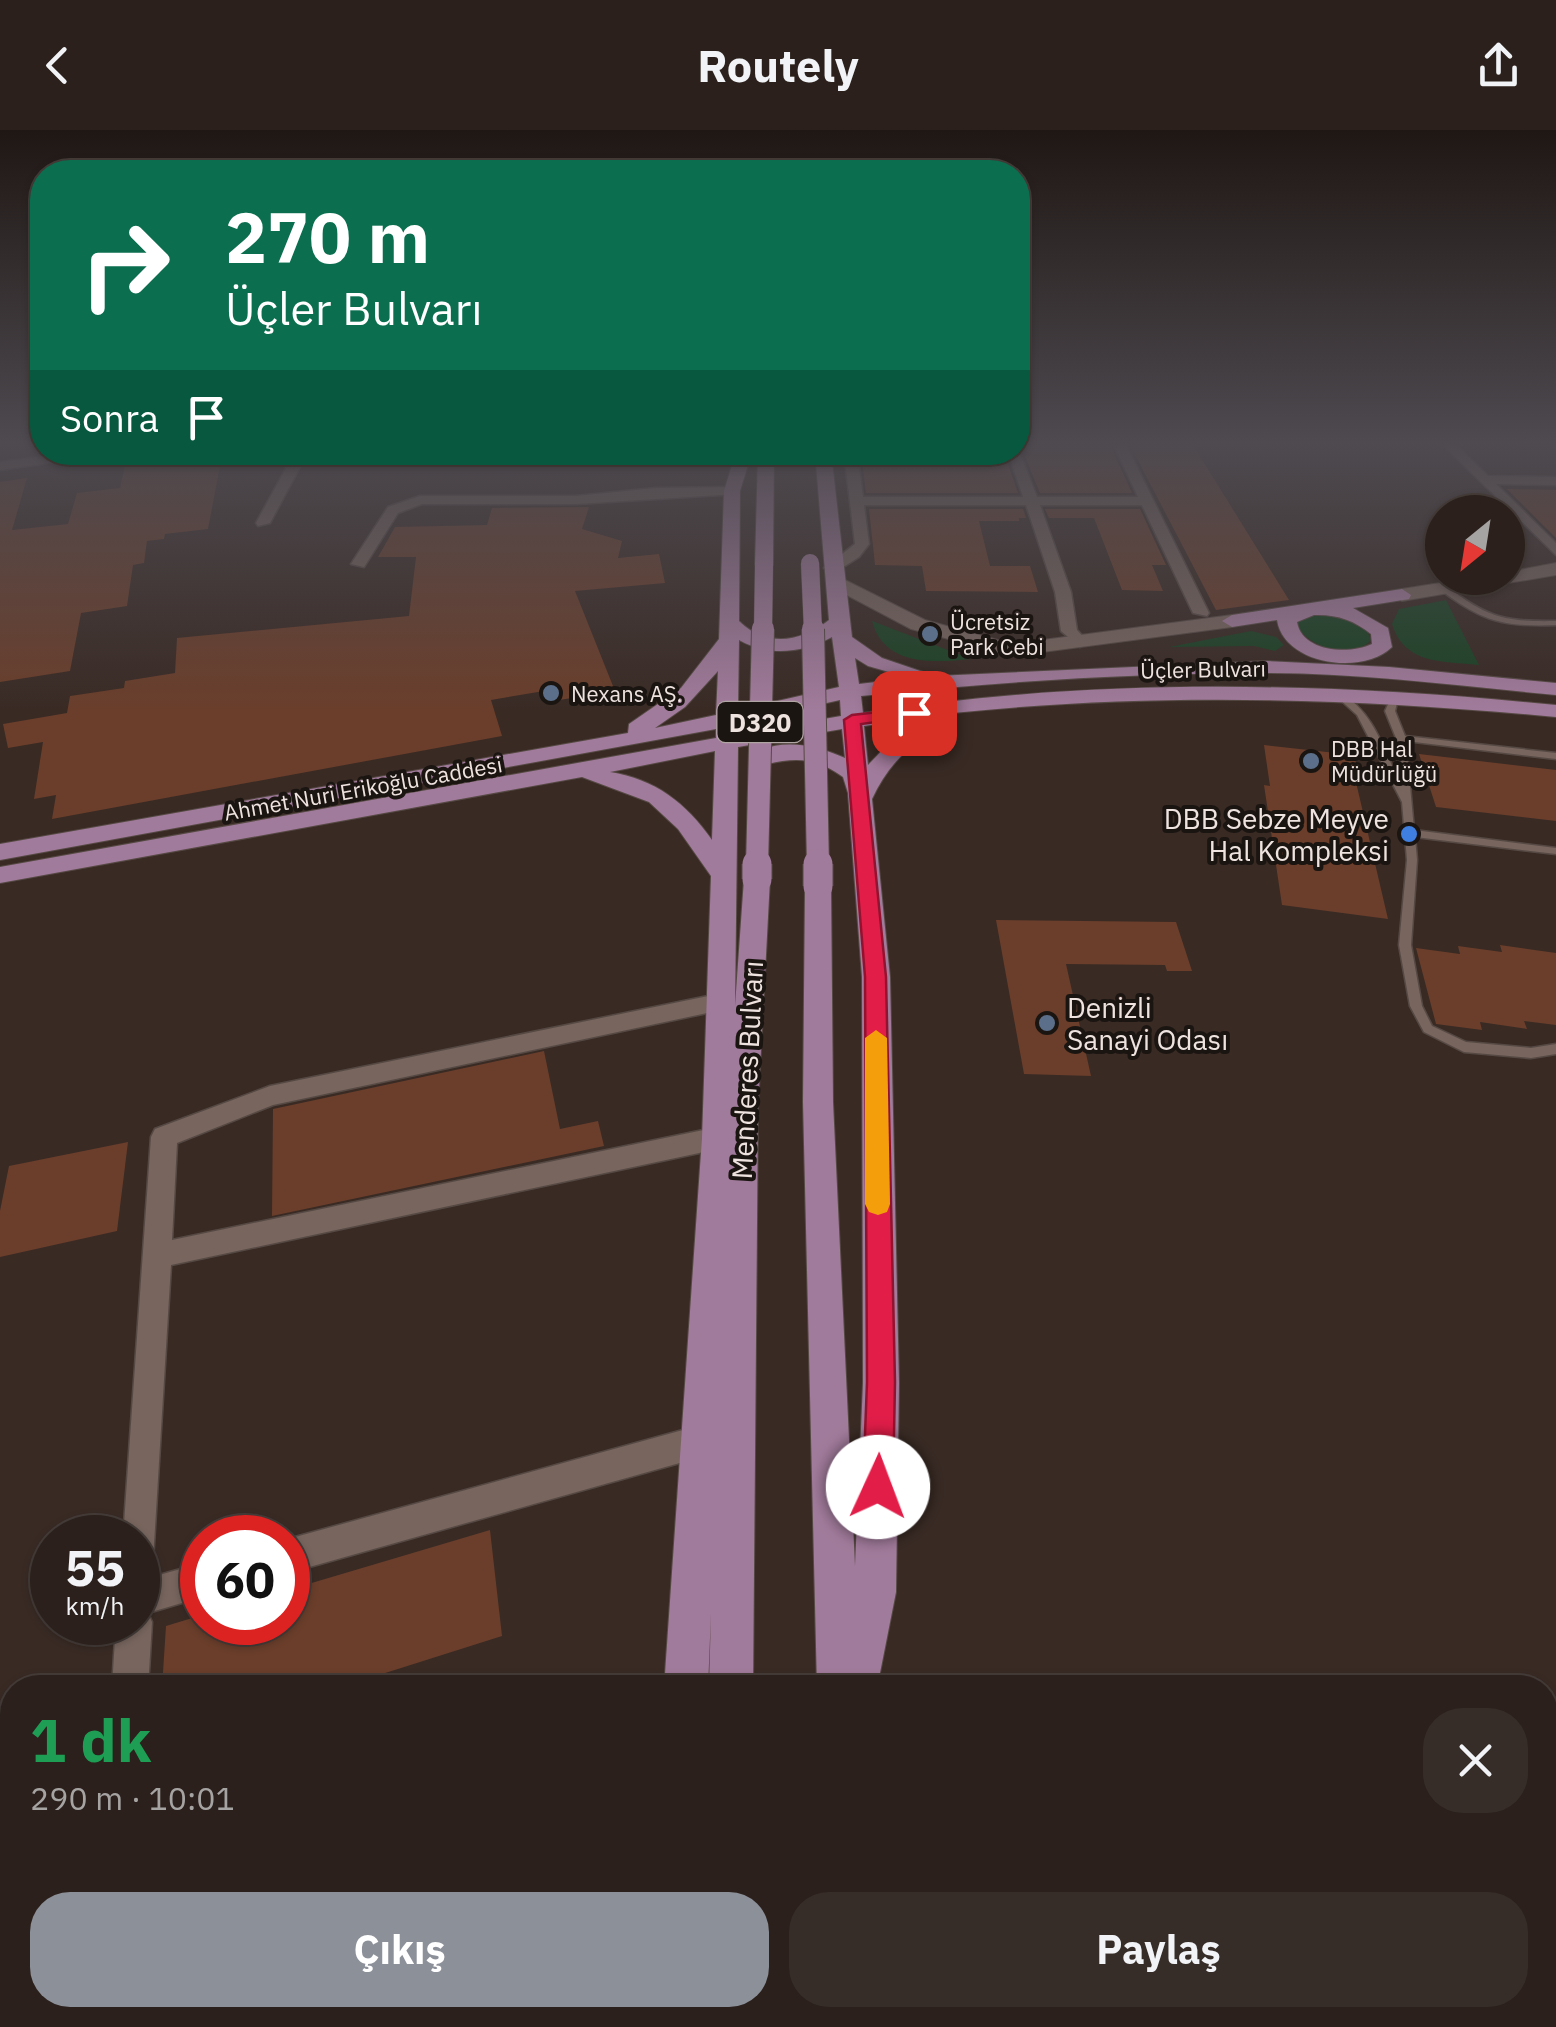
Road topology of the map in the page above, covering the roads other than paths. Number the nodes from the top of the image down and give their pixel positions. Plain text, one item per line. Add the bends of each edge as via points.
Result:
1 (378, 534) edge
2 (730, 534) edge
3 (765, 534) edge
4 (822, 534) edge
5 (861, 534) edge
6 (1043, 534) edge
7 (1163, 534) edge
8 (359, 564) dead end
9 (821, 564) junction
10 (1556, 569) edge
11 (1525, 575) edge
12 (1425, 592) edge
13 (1402, 595) junction
14 (1452, 595) edge
15 (1311, 609) junction
16 (1201, 613) dead end
17 (1235, 624) junction
18 (1556, 624) edge
19 (841, 631) junction
20 (727, 632) junction
21 (1378, 634) junction
22 (1290, 636) junction
23 (1080, 642) junction
24 (1267, 667) junction
25 (962, 679) junction
26 (1481, 682) junction
27 (1556, 689) edge
28 (1328, 692) junction
29 (1407, 696) junction
30 (851, 706) junction
31 (976, 706) junction
32 (1556, 711) edge
33 (726, 732) junction
34 (1401, 738) junction
35 (602, 744) junction
36 (1556, 756) edge
37 (555, 775) junction
38 (725, 789) junction
39 (860, 799) junction
40 (1406, 802) junction
41 (1409, 834) junction
42 (1556, 851) edge
43 (0, 852) edge
44 (0, 875) edge
45 (742, 879) junction
46 (718, 1003) junction
47 (1556, 1049) edge
48 (718, 1138) junction
49 (160, 1255) junction
50 (701, 1441) junction
51 (142, 1515) edge
52 (310, 1550) edge
53 (133, 1645) edge
54 (131, 1675) edge
55 (687, 1675) edge
56 (731, 1675) edge
57 (839, 1675) edge
58 (858, 1675) edge

1 - 8 street
2 - 20 main road
3 - 45 main road, Menderes Bulvarı / D320, bridge
4 - 9 main road
5 - 9 street via 854,554
6 - 23 street via 1069,631
7 - 16 street
9 - 19 main road
9 - 23 street via 891,611 988,646 1024,650
9 - 57 main road, D320, bridge via 818,1102
10 - 11 street
12 - 13 street
13 - 15 main road
13 - 21 main road via 1384,604
14 - 18 lane via 1490,620
15 - 17 main road
15 - 21 main road via 1349,613
15 - 22 main road via 1287,620
17 - 22 main road
17 - 23 street via 1132,643
19 - 20 main road via 790,645
19 - 25 main road via 875,662
19 - 30 main road
20 - 33 main road
20 - 35 main road via 694,692 652,722
21 - 22 main road via 1375,652 1349,657
21 - 26 main road via 1418,664
22 - 24 main road via 1298,654
24 - 25 main road, Üçler Bulvarı
24 - 26 main road, Üçler Bulvarı
25 - 30 main road, Üçler Bulvarı
26 - 27 main road, Üçler Bulvarı
28 - 29 main road, Üçler Bulvarı
28 - 31 main road, Üçler Bulvarı via 1081,695
28 - 40 lane via 1354,704
29 - 32 main road, Üçler Bulvarı
29 - 34 lane via 1390,706
30 - 31 main road, Üçler Bulvarı
30 - 33 main road
30 - 39 main road
31 - 39 main road via 906,738 870,776
33 - 35 main road, Ahmet Nuri Erikoğlu Caddesi
33 - 37 main road, Ahmet Nuri Erikoğlu Caddesi
33 - 38 main road
34 - 36 lane
34 - 40 lane
35 - 43 main road, Ahmet Nuri Erikoğlu Caddesi
37 - 44 main road, Ahmet Nuri Erikoğlu Caddesi
37 - 45 main road via 613,778 662,797
38 - 39 main road via 752,763 792,750 840,762 854,774
38 - 45 main road
39 - 58 main road via 876,977 881,1382 875,1592
40 - 41 lane
41 - 42 lane
41 - 47 lane via 1405,945 1416,1006 1428,1029 1464,1048
45 - 46 main road
45 - 56 main road, Menderes Bulvarı
46 - 48 main road
46 - 49 street via 270,1096 164,1136
48 - 49 street
48 - 50 main road
49 - 51 street
50 - 52 street
50 - 55 main road
53 - 54 street

